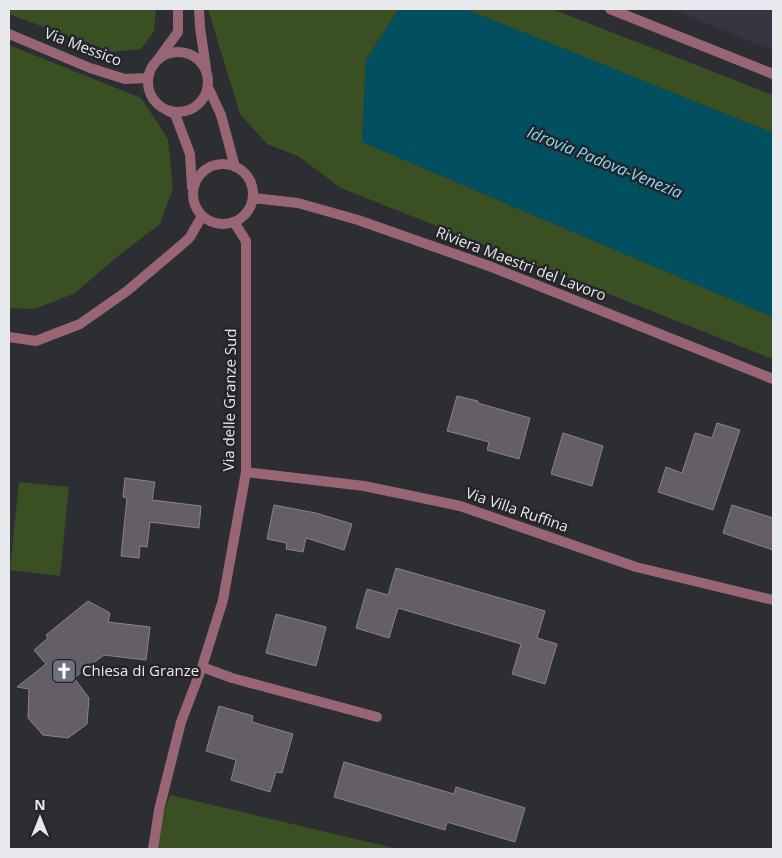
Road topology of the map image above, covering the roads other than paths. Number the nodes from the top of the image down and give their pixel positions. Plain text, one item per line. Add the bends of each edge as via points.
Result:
1 (178, 9) edge
2 (199, 9) edge
3 (610, 9) edge
4 (9, 34) edge
5 (159, 58) junction
6 (206, 69) junction
7 (773, 74) edge
8 (148, 78) junction
9 (208, 87) junction
10 (161, 108) junction
11 (235, 167) junction
12 (193, 190) junction
13 (253, 198) junction
14 (202, 216) junction
15 (234, 222) junction
16 (9, 337) edge
17 (773, 379) edge
18 (246, 472) junction
19 (773, 600) edge
20 (202, 667) junction
21 (377, 717) dead end
22 (153, 849) edge

1 - 5 street via 178,32
2 - 6 street
3 - 7 street
4 - 8 street, Via Messico via 90,68 125,79
5 - 6 street via 185,53
5 - 8 street
6 - 9 street
8 - 10 street via 150,95
9 - 10 street via 196,107 184,112
9 - 11 street via 221,115
10 - 12 street via 175,114 190,154
11 - 12 street via 222,164 208,168 198,177
11 - 13 street via 245,174 252,186
12 - 14 street via 194,204
13 - 15 street via 250,208
13 - 17 street, Riviera Maestri del Lavoro via 298,203 377,226 489,266
14 - 15 street via 212,222
14 - 16 street via 185,242 127,291 80,324 36,341
15 - 18 street, Via delle Granze Sud via 246,241
18 - 19 street, Via Villa Ruffina via 364,486 460,506 636,567
18 - 20 street, Via delle Granze Sud via 223,600
20 - 21 street
20 - 22 street, Via delle Granze Sud via 181,722 159,810

